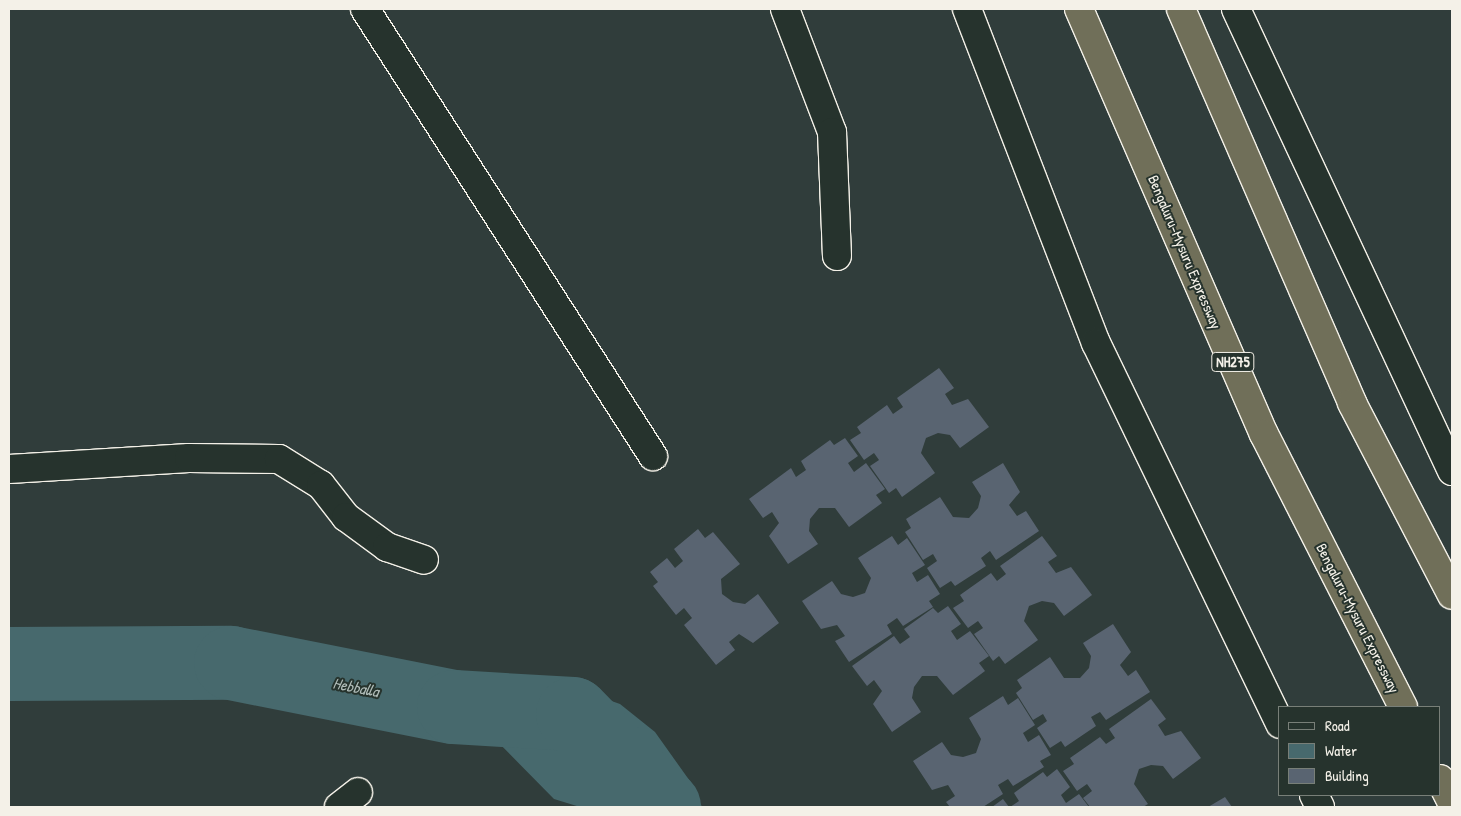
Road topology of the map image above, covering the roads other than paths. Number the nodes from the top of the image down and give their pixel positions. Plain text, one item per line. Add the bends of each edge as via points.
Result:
1 (365, 9) edge
2 (785, 9) edge
3 (967, 9) edge
4 (1079, 9) edge
5 (1181, 9) edge
6 (1236, 9) edge
7 (837, 256) dead end
8 (653, 456) dead end
9 (9, 469) edge
10 (1452, 472) edge
11 (424, 560) dead end
12 (1452, 595) edge
13 (1402, 706) edge
14 (1278, 720) edge
15 (1441, 780) edge
16 (1452, 803) edge

1 - 8 street
2 - 7 street via 832,132
3 - 14 street via 1096,343
4 - 13 highway, Bengaluru-Mysuru Expressway / NH275 via 1264,434
5 - 12 highway via 1352,402
6 - 10 street
9 - 11 street via 190,458 279,460 321,485 346,517 387,547
15 - 16 highway

